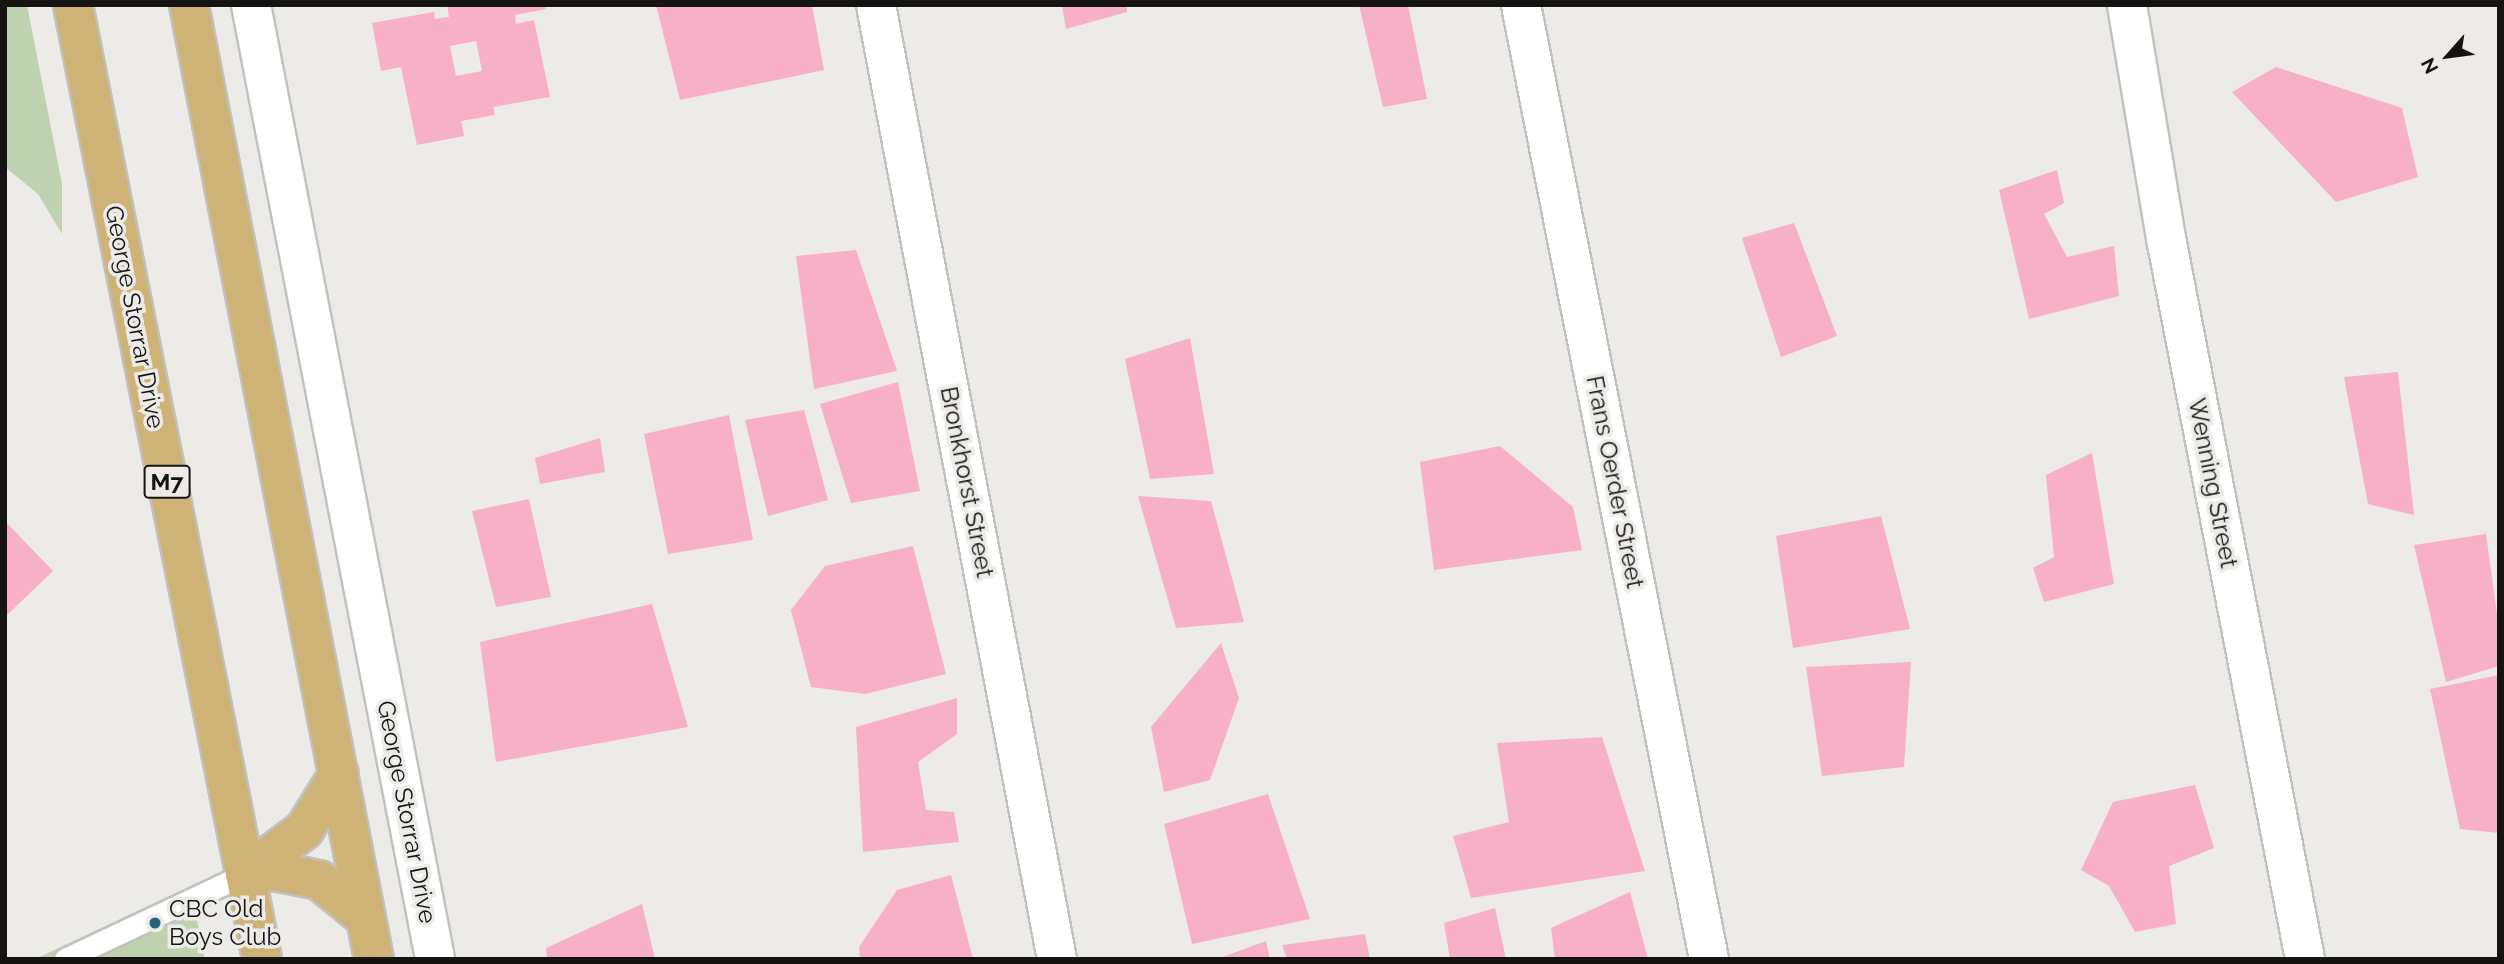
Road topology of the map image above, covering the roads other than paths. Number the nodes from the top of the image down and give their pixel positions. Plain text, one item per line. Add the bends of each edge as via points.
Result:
1 (73, 5) edge
2 (189, 5) edge
3 (251, 5) edge
4 (876, 5) edge
5 (1521, 5) edge
6 (2127, 5) edge
7 (339, 774) junction
8 (245, 874) junction
9 (366, 918) junction
10 (65, 959) edge
11 (262, 959) edge
12 (374, 959) edge
13 (435, 959) edge
14 (1057, 959) edge
15 (1709, 959) edge
16 (2305, 959) edge

1 - 8 main road, George Storrar Drive / M7
2 - 7 main road
3 - 13 street, George Storrar Drive
4 - 14 street, Bronkhorst Street
5 - 15 street, Frans Oerder Street
6 - 16 street, Wenning Street via 2167,243
7 - 8 main road via 304,830
7 - 9 main road
8 - 9 main road via 274,871 318,880
8 - 10 lane
8 - 11 main road, George Storrar Drive / M7
9 - 12 main road

